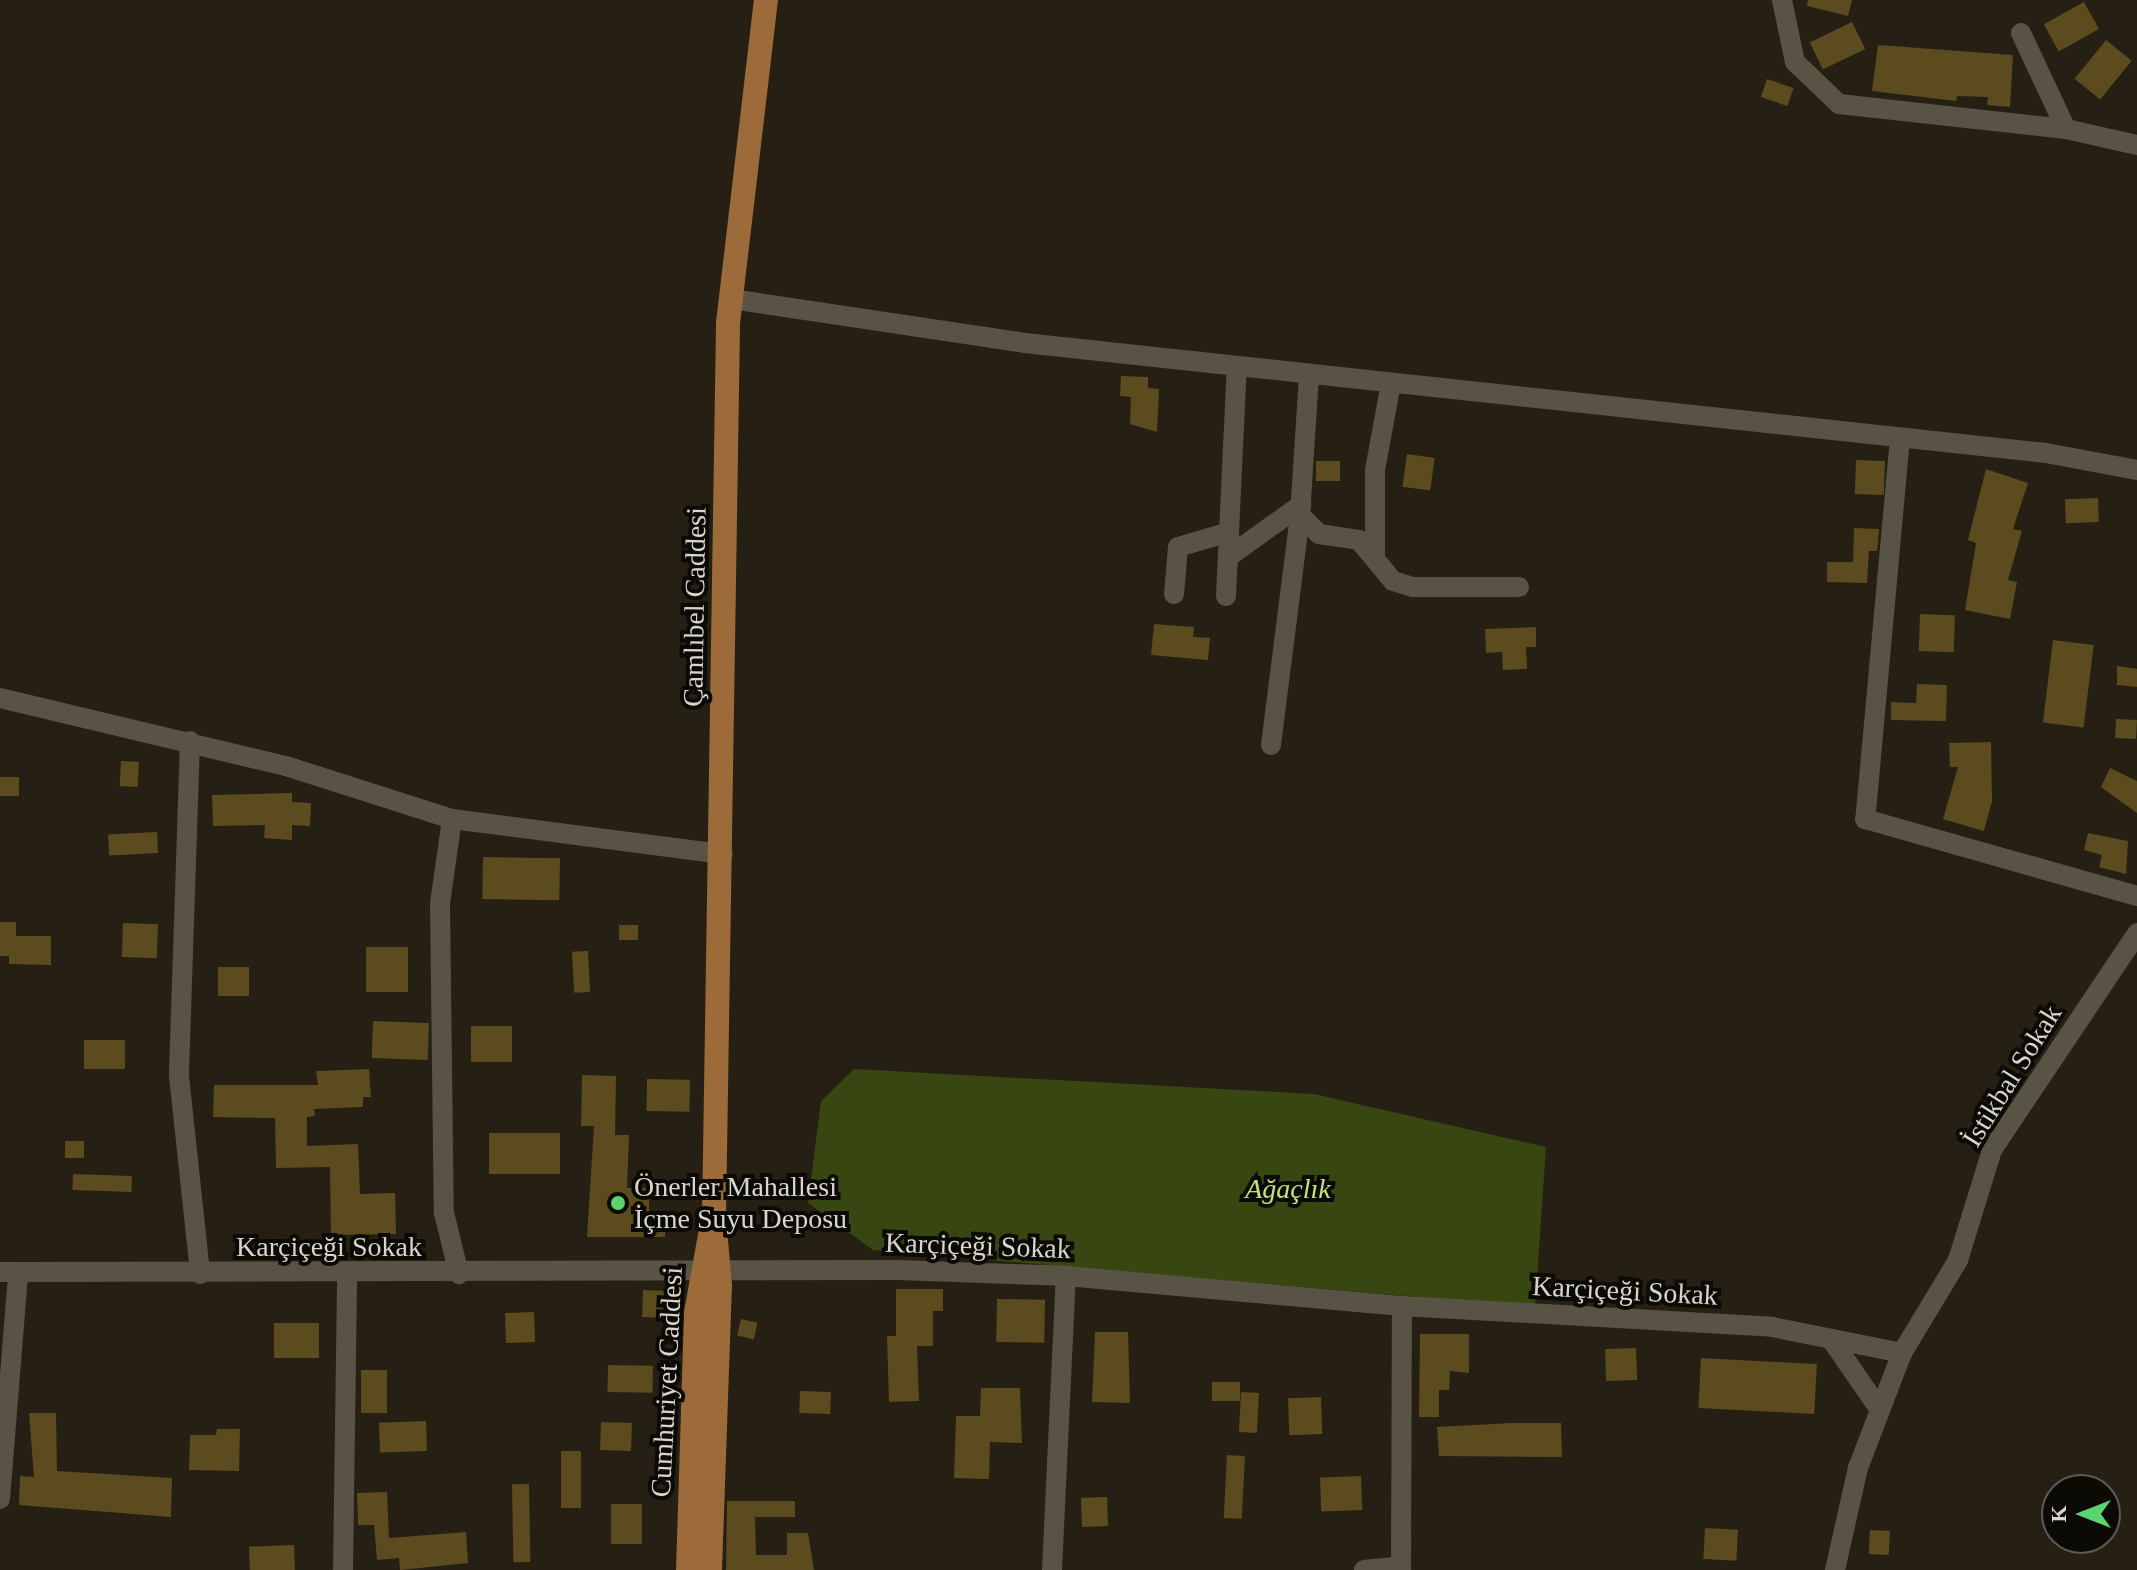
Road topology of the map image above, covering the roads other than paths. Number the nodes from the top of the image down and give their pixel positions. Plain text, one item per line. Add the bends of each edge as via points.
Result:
1 (766, 0) edge
2 (1782, 0) edge
3 (2021, 33) dead end
4 (2066, 129) junction
5 (2137, 145) edge
6 (731, 299) junction
7 (1237, 366) junction
8 (1309, 374) junction
9 (1391, 383) junction
10 (1900, 438) junction
11 (2137, 470) edge
12 (1300, 510) junction
13 (1229, 532) junction
14 (1375, 555) junction
15 (1228, 557) junction
16 (1519, 587) dead end
17 (1174, 594) dead end
18 (1226, 596) dead end
19 (0, 698) edge
20 (190, 741) junction
21 (1271, 745) dead end
22 (452, 819) junction
23 (723, 854) junction
24 (2137, 896) edge
25 (2137, 933) edge
26 (714, 1217) joint
27 (710, 1272) junction
28 (9, 1273) edge
29 (200, 1274) junction
30 (459, 1274) junction
31 (347, 1276) junction
32 (1066, 1276) junction
33 (1402, 1306) junction
34 (1831, 1339) junction
35 (1902, 1353) junction
36 (1880, 1410) junction
37 (0, 1499) edge
38 (1401, 1568) edge
39 (343, 1570) edge
40 (688, 1570) edge
41 (710, 1570) edge
42 (1052, 1570) edge
43 (1364, 1570) edge
44 (1835, 1570) edge

1 - 6 main road, Çamlıbel Caddesi
2 - 4 street via 1795,62 1839,104
3 - 4 street
4 - 5 street
6 - 7 street via 1025,343
6 - 23 main road, Çamlıbel Caddesi
7 - 8 street
7 - 13 street
8 - 9 street
8 - 12 street
9 - 10 street
9 - 14 street via 1375,470
10 - 11 street
10 - 24 street via 1865,819
12 - 14 street via 1319,534 1359,540
12 - 15 street
12 - 21 street
13 - 15 street
13 - 17 street via 1178,547
14 - 16 street via 1393,581 1413,587
15 - 18 street
19 - 20 street
20 - 22 street
20 - 29 street via 179,1076
22 - 23 street
22 - 30 street via 440,903 444,1197
23 - 26 main road, Çamlıbel Caddesi
25 - 35 street, İstikbal Sokak via 1992,1150 1958,1260
26 - 27 main road, Cumhuriyet Caddesi
27 - 30 street, Karçiçeği Sokak
27 - 32 street, Karçiçeği Sokak
27 - 40 main road, Cumhuriyet Caddesi
27 - 41 main road, Cumhuriyet Caddesi
28 - 29 street, Karçiçeği Sokak
28 - 37 street
29 - 31 street, Karçiçeği Sokak
30 - 31 street, Karçiçeği Sokak
31 - 39 street
32 - 33 street, Karçiçeği Sokak
32 - 42 street
33 - 34 street, Karçiçeği Sokak via 1772,1327
33 - 38 street
34 - 35 street, Karçiçeği Sokak
34 - 36 street
35 - 36 street, İstikbal Sokak
36 - 44 street, İstikbal Sokak via 1858,1468
38 - 43 street

